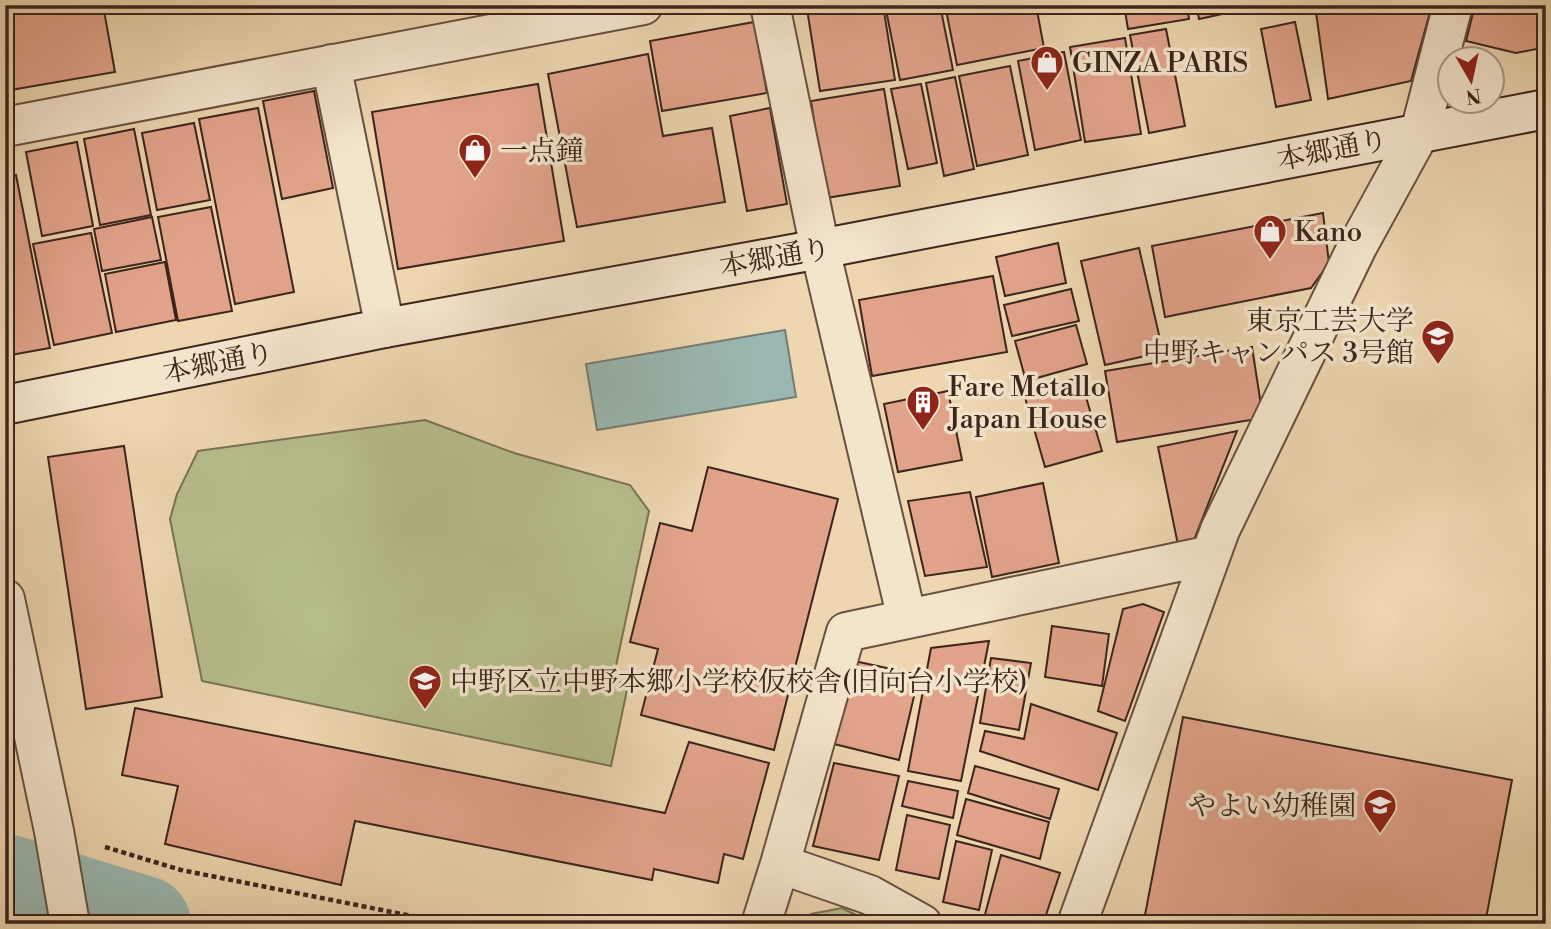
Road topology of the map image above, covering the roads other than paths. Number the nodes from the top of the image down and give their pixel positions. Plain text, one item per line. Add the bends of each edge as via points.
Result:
1 (643, 5) edge
2 (770, 5) edge
3 (1453, 5) edge
4 (331, 64) junction
5 (1546, 109) edge
6 (5, 127) edge
7 (1420, 132) junction
8 (820, 249) junction
9 (384, 328) junction
10 (5, 405) edge
11 (1210, 555) junction
12 (5, 599) edge
13 (907, 619) junction
14 (780, 864) junction
15 (70, 924) edge
16 (761, 924) edge
17 (922, 924) edge
18 (1077, 924) edge

1 - 4 street
2 - 8 street
3 - 7 street
4 - 6 street
4 - 9 street
5 - 7 street, 本郷通り
7 - 8 street, 本郷通り
7 - 11 street via 1357,247
8 - 9 street, 本郷通り
8 - 13 street
9 - 10 street, 本郷通り
11 - 13 street
11 - 18 street
12 - 15 street
13 - 14 street via 846,632
14 - 16 street
14 - 17 street via 870,895

